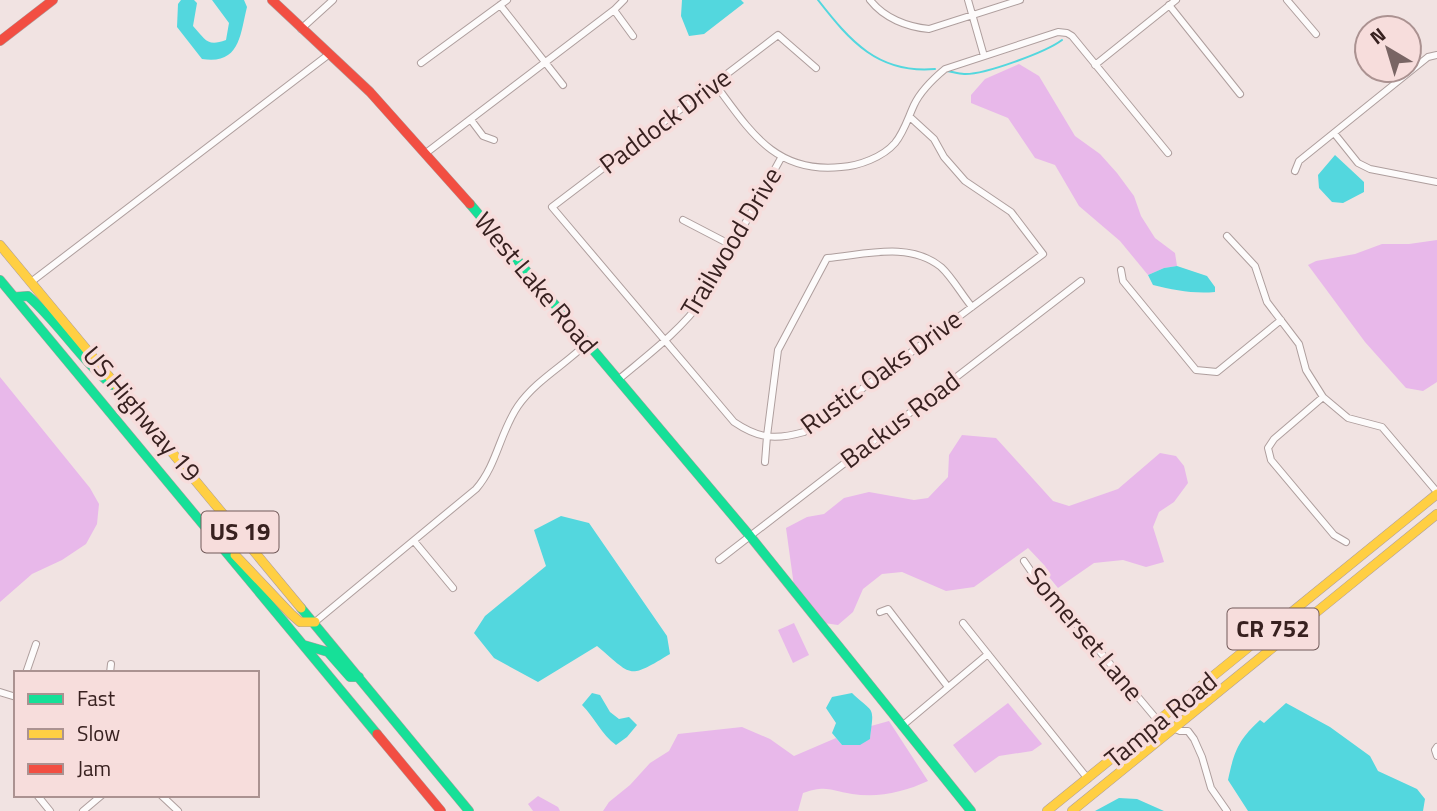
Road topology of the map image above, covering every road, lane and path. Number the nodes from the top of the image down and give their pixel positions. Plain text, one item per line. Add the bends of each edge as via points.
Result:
1 (53, 0) edge
2 (272, 0) edge
3 (333, 0) edge
4 (507, 0) edge
5 (624, 0) edge
6 (870, 0) edge
7 (968, 0) edge
8 (1020, 0) edge
9 (1176, 0) edge
10 (1287, 0) edge
11 (500, 5) junction
12 (1169, 5) junction
13 (614, 10) junction
14 (972, 16) junction
15 (301, 29) junction
16 (1316, 34) dead end
17 (633, 36) dead end
18 (0, 41) edge
19 (328, 55) junction
20 (1437, 55) edge
21 (984, 56) junction
22 (545, 63) junction
23 (421, 64) dead end
24 (1095, 65) junction
25 (816, 68) dead end
26 (715, 84) junction
27 (563, 85) dead end
28 (1241, 94) dead end
29 (910, 117) junction
30 (471, 120) junction
31 (1335, 133) junction
32 (494, 139) dead end
33 (426, 153) junction
34 (1168, 153) dead end
35 (781, 158) junction
36 (1295, 172) dead end
37 (1437, 182) edge
38 (552, 207) joint
39 (683, 220) dead end
40 (1227, 236) dead end
41 (0, 245) edge
42 (733, 246) junction
43 (1121, 270) dead end
44 (0, 280) edge
45 (1081, 281) dead end
46 (31, 282) junction
47 (14, 297) junction
48 (972, 307) junction
49 (1281, 320) junction
50 (664, 342) junction
51 (587, 343) junction
52 (618, 380) junction
53 (126, 395) junction
54 (1323, 397) junction
55 (766, 436) junction
56 (765, 462) dead end
57 (1437, 493) edge
58 (1437, 514) edge
59 (750, 536) junction
60 (216, 540) junction
61 (414, 541) junction
62 (1346, 542) dead end
63 (719, 560) dead end
64 (1024, 561) dead end
65 (1334, 579) junction
66 (453, 588) dead end
67 (1343, 591) junction
68 (880, 612) dead end
69 (315, 622) junction
70 (963, 623) dead end
71 (36, 644) dead end
72 (304, 645) junction
73 (988, 654) junction
74 (111, 664) dead end
75 (27, 671) edge
76 (110, 671) edge
77 (359, 677) junction
78 (948, 687) junction
79 (1159, 722) junction
80 (902, 726) junction
81 (1177, 730) junction
82 (1437, 747) edge
83 (1437, 757) edge
84 (1088, 779) junction
85 (39, 797) edge
86 (100, 797) edge
87 (163, 797) edge
88 (50, 811) edge
89 (83, 811) edge
90 (178, 811) edge
91 (441, 811) edge
92 (469, 811) edge
93 (971, 811) edge
94 (1046, 811) edge
95 (1072, 811) edge
96 (1227, 811) edge

1 - 18 main road
2 - 15 main road, West Lake Road
3 - 15 street
4 - 11 street
5 - 13 street
6 - 14 street via 887,16 916,28 929,29
7 - 14 street
8 - 14 street
9 - 12 street
10 - 16 street
11 - 22 street
11 - 23 street
12 - 24 street
12 - 28 street
13 - 17 street
13 - 22 street
14 - 21 street
15 - 19 main road, West Lake Road
19 - 33 main road, West Lake Road via 370,92
19 - 46 street
20 - 31 street via 1428,57
21 - 24 street via 1058,32 1072,36
21 - 29 street via 945,69 931,80
22 - 27 street
22 - 30 street
24 - 34 street
25 - 26 street, Paddock Drive via 778,35
26 - 35 street via 750,132
26 - 38 street, Paddock Drive
29 - 35 street via 894,144 852,166 811,168
29 - 48 street, Rustic Oaks Drive via 934,139 965,181 1011,212 1042,254
30 - 32 street via 483,136
30 - 33 street
31 - 36 street via 1299,161
31 - 37 street via 1358,163 1370,169
33 - 51 main road, West Lake Road
35 - 42 street, Trailwood Drive
38 - 50 street, Rustic Oaks Drive
39 - 42 street
40 - 49 street via 1255,266 1267,302
41 - 46 main road, US Highway 19 / US 19
42 - 50 street, Trailwood Drive via 704,298
43 - 49 street via 1123,281 1196,370 1217,372
44 - 47 main road, US Highway 19 / US 19
45 - 59 street, Backus Road
46 - 53 main road, US Highway 19 / US 19
47 - 53 main road via 28,296 41,307 97,374
47 - 60 main road, US Highway 19 / US 19
48 - 55 street, Rustic Oaks Drive via 804,432 784,438
48 - 55 street via 941,267 916,255 901,251 827,258 778,350
49 - 54 street via 1299,344 1306,370
50 - 52 street, Trailwood Drive
50 - 55 street, Rustic Oaks Drive via 734,422
51 - 52 main road, West Lake Road
51 - 61 street via 519,404 482,483
52 - 59 main road, West Lake Road
53 - 69 main road, US Highway 19 / US 19
54 - 57 street via 1348,418 1382,427
54 - 62 street via 1268,448 1271,460 1334,535
55 - 56 street
57 - 65 main road, Tampa Road / CR 752
58 - 67 main road, Tampa Road / CR 752
59 - 63 street, Backus Road
59 - 80 main road, West Lake Road
60 - 69 main road via 253,569 289,614 300,622
60 - 72 main road, US Highway 19 / US 19
61 - 66 street
61 - 69 street
64 - 79 street, Somerset Lane via 1053,603 1080,628
65 - 67 street
65 - 79 main road, Tampa Road / CR 752
67 - 81 main road, Tampa Road / CR 752
68 - 78 street via 888,609
69 - 77 main road, US Highway 19 / US 19
70 - 73 street
71 - 75 street
72 - 77 main road via 323,649 350,677
72 - 91 main road, US Highway 19 / US 19
73 - 78 street
73 - 84 street
74 - 76 street
77 - 92 main road, US Highway 19 / US 19
78 - 80 street
79 - 81 street, Somerset Lane
79 - 84 main road, Tampa Road / CR 752
80 - 93 main road, West Lake Road
81 - 95 main road, Tampa Road / CR 752
81 - 96 street via 1188,731 1194,739 1211,788
82 - 83 street
84 - 94 main road, Tampa Road / CR 752
85 - 88 street
86 - 89 street
87 - 90 street

